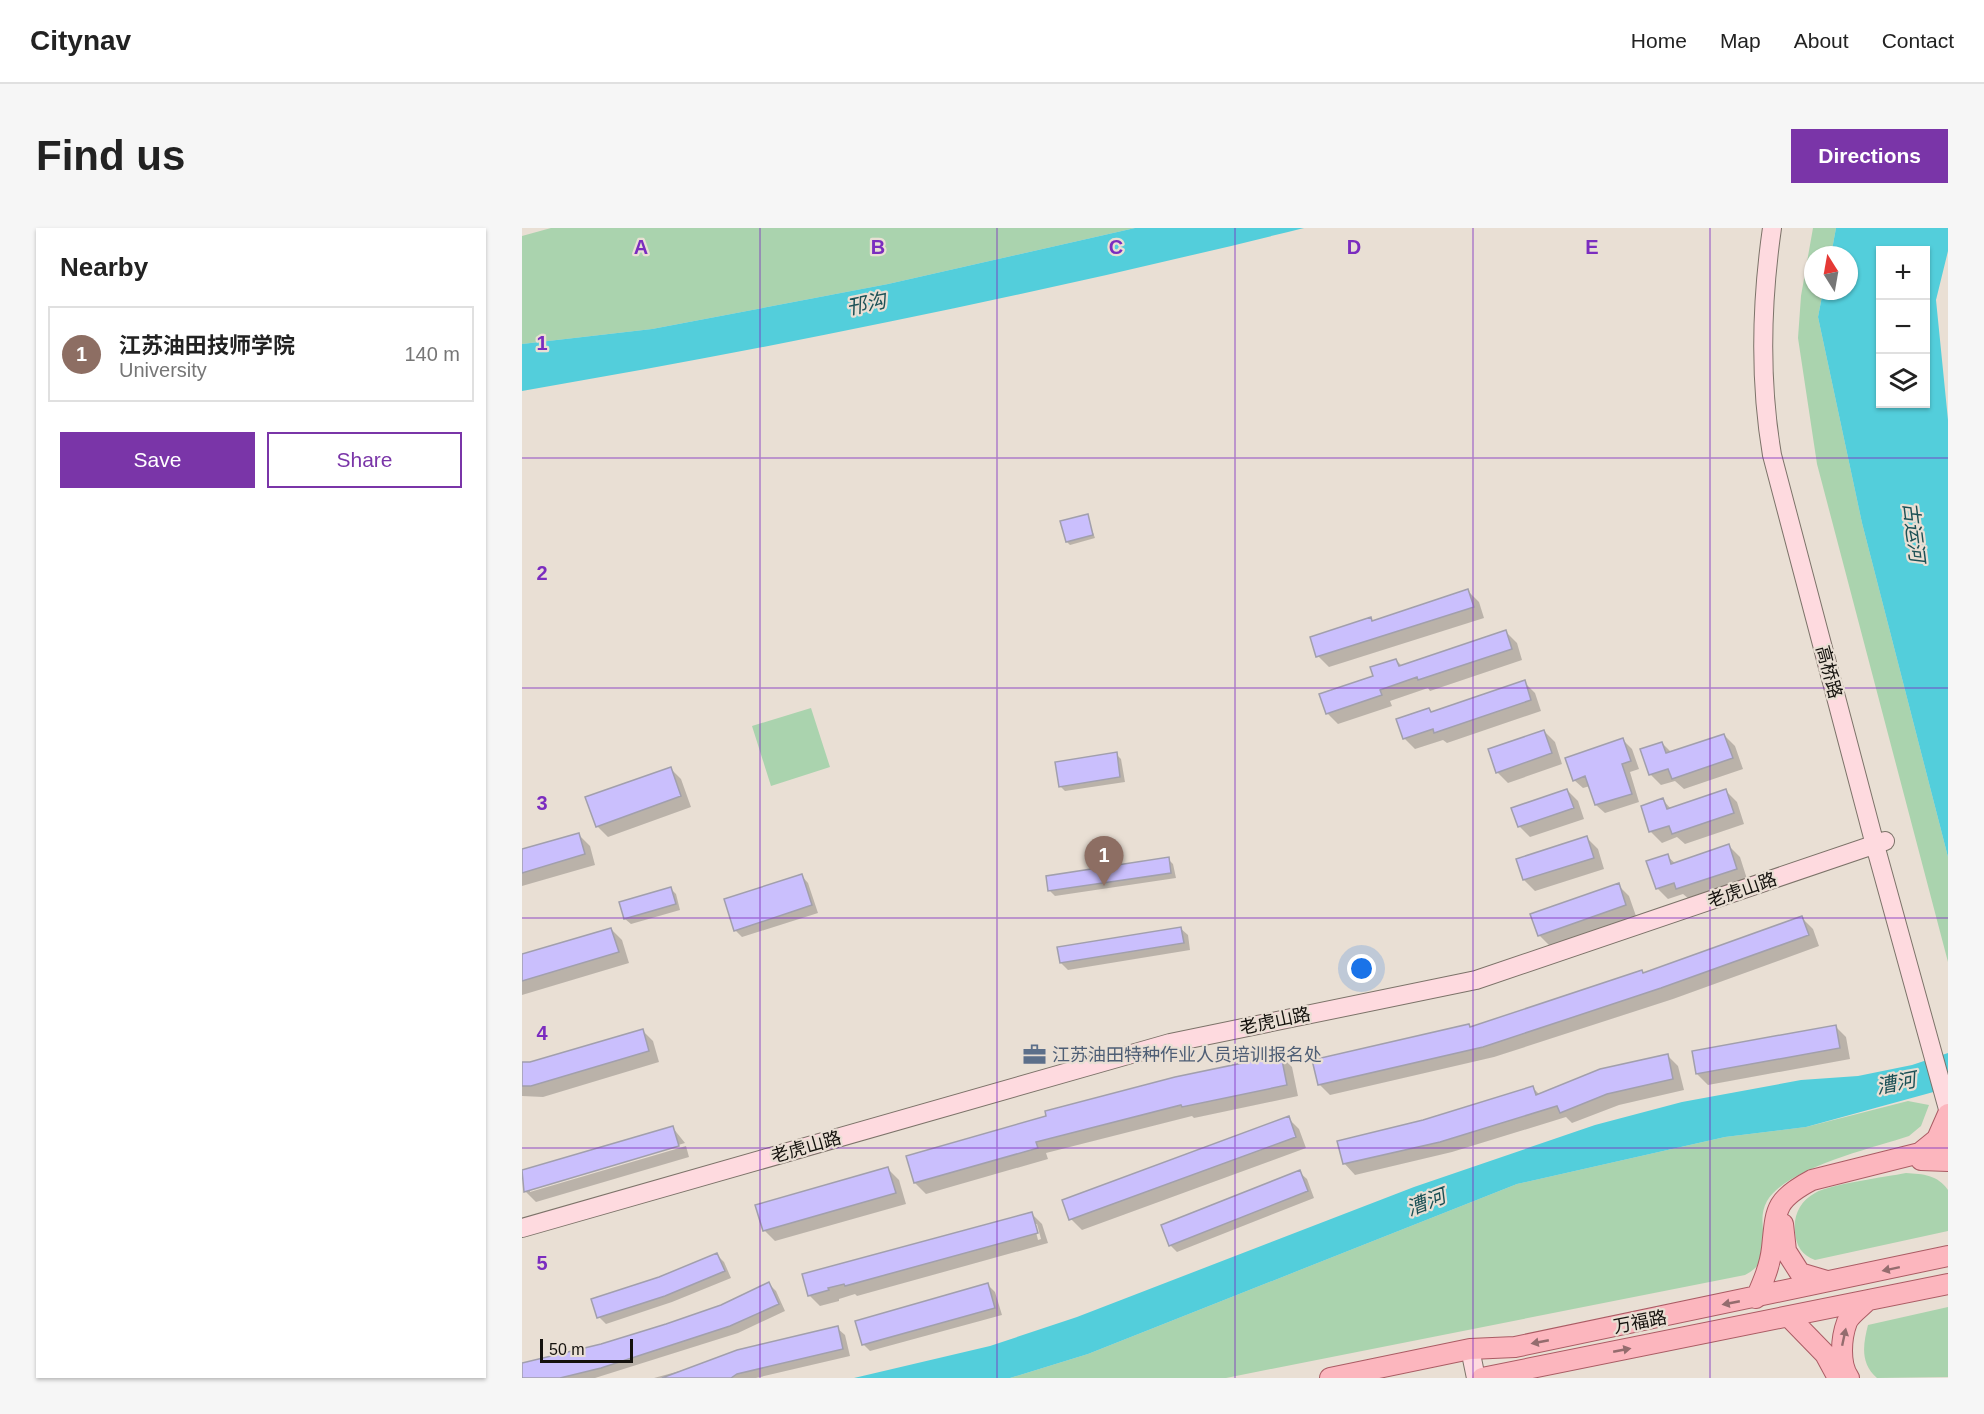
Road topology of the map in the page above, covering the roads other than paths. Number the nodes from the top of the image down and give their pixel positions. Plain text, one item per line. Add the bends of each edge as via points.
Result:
1 (1772, 228) edge
2 (1784, 228) edge
3 (1880, 843) junction
4 (1935, 1043) junction
5 (1948, 1070) edge
6 (1946, 1107) edge
7 (1948, 1146) edge
8 (1948, 1153) edge
9 (1920, 1156) junction
10 (1948, 1161) edge
11 (522, 1228) edge
12 (1948, 1256) edge
13 (1830, 1282) junction
14 (1948, 1284) edge
15 (1756, 1298) junction
16 (1866, 1302) junction
17 (1789, 1317) junction
18 (1470, 1350) junction
19 (1330, 1378) edge
20 (1476, 1378) edge
21 (1482, 1378) edge
22 (1838, 1378) edge
23 (1849, 1378) edge

1 - 3 main road, 高桥路 via 1761,341 1763,404 1772,455
2 - 3 main road, 高桥路 via 1773,345 1774,397 1782,449
3 - 4 main road, 高桥路
3 - 11 main road, 老虎山路 via 1476,980 1170,1043
4 - 5 main road, 高桥路
4 - 6 main road, 高桥路
6 - 9 main road via 1937,1139
7 - 9 main road
8 - 9 main road
9 - 10 main road
9 - 13 main road via 1814,1187 1787,1207 1782,1235 1786,1251 1800,1273
9 - 15 main road via 1812,1180 1793,1190 1774,1218 1766,1276
12 -> 13 main road, 万福路
13 - 15 main road, 万福路
14 - 16 main road, 万福路
15 -> 18 main road, 万福路 via 1515,1347
16 - 17 main road, 万福路
23 -> 16 main road via 1844,1372 1842,1346 1847,1320
21 -> 17 main road, 万福路
17 - 22 main road via 1826,1354
18 - 19 main road, 万福路
18 - 20 main road

